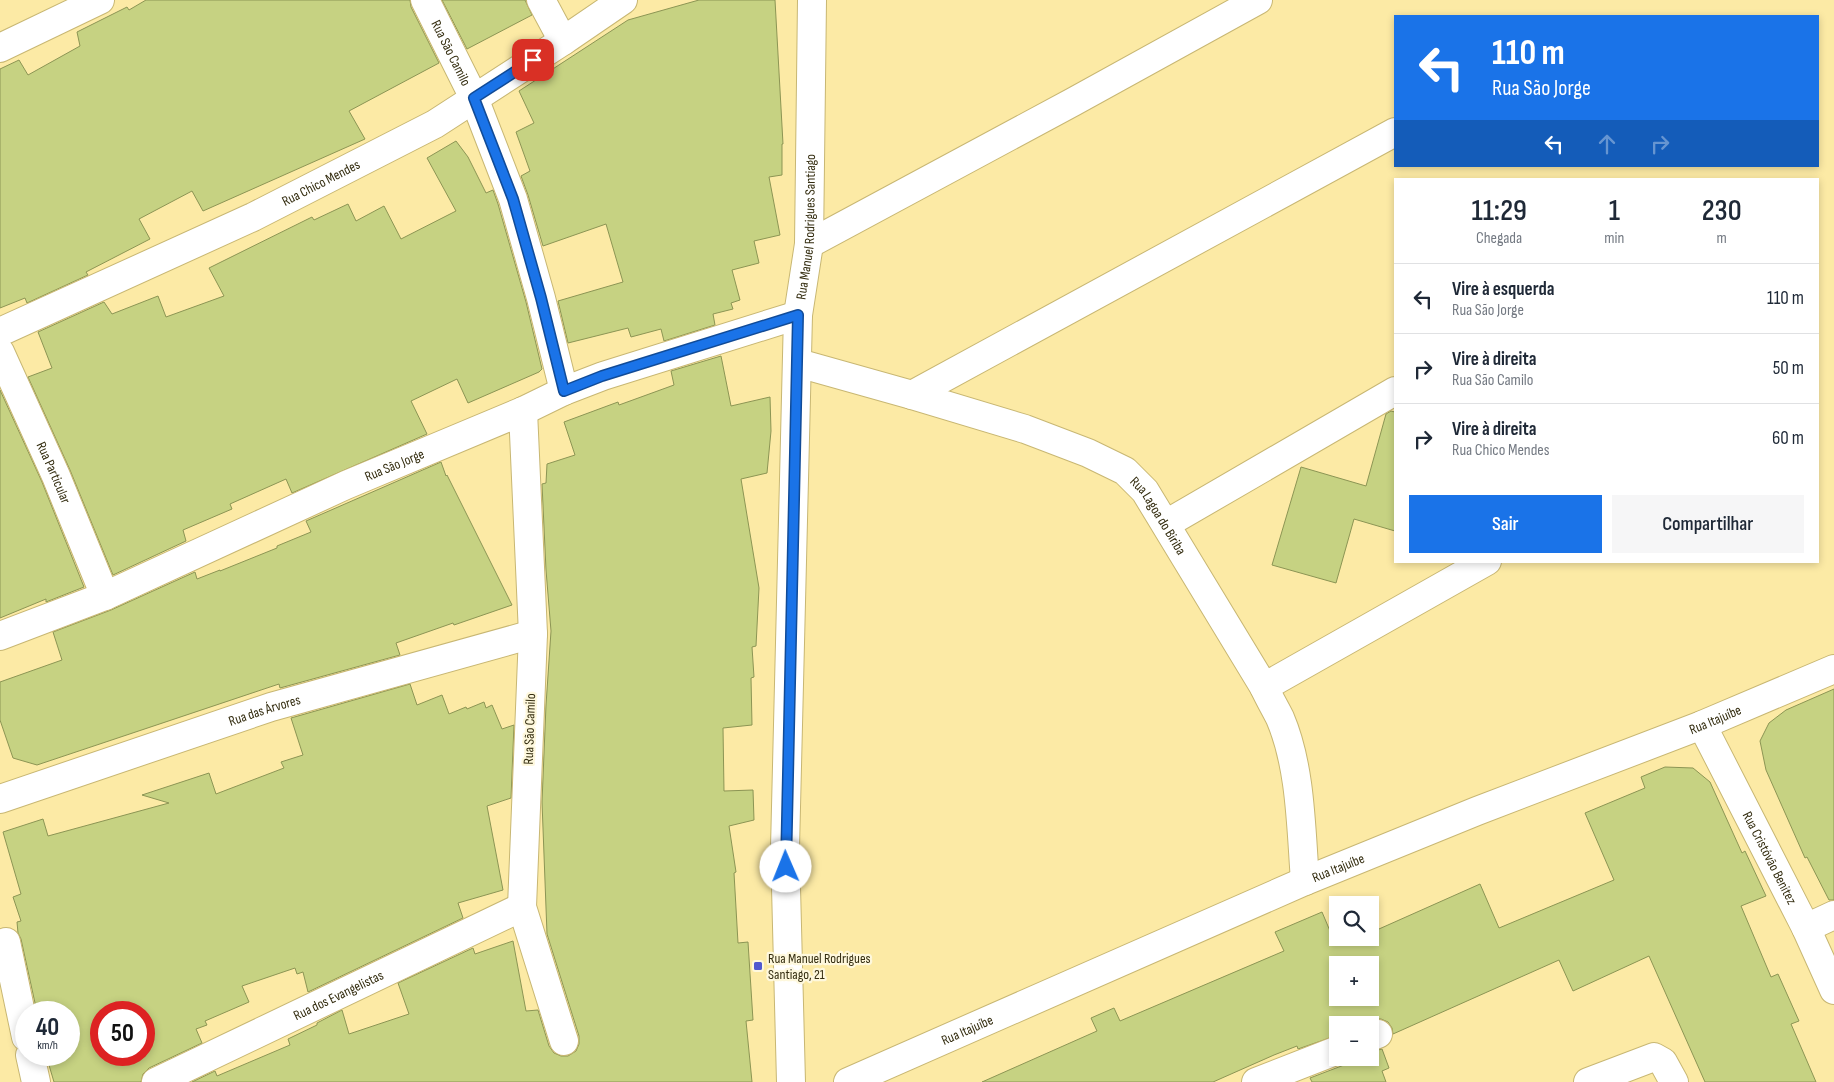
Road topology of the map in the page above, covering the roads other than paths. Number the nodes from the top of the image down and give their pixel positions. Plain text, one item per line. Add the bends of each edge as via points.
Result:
1 (100, 0) edge
2 (425, 0) edge
3 (542, 0) edge
4 (623, 0) edge
5 (812, 0) edge
6 (1258, 0) edge
7 (563, 41) junction
8 (0, 48) edge
9 (474, 98) junction
10 (1394, 133) edge
11 (808, 244) junction
12 (798, 315) junction
13 (0, 332) edge
14 (0, 352) edge
15 (798, 363) junction
16 (564, 391) junction
17 (1394, 392) edge
18 (912, 395) junction
19 (522, 411) junction
20 (1166, 524) junction
21 (1483, 563) edge
22 (105, 596) junction
23 (533, 634) junction
24 (0, 636) edge
25 (1834, 669) edge
26 (1264, 687) junction
27 (1702, 725) junction
28 (0, 799) edge
29 (1305, 881) junction
30 (522, 907) junction
31 (1834, 915) edge
32 (1806, 928) junction
33 (6, 942) dead end
34 (1834, 990) edge
35 (18, 1001) edge
36 (564, 1041) dead end
37 (1329, 1054) edge
38 (32, 1066) edge
39 (1265, 1080) edge
40 (36, 1082) edge
41 (156, 1082) edge
42 (791, 1082) edge
43 (848, 1082) edge
44 (1588, 1082) edge
45 (1674, 1082) edge

1 - 8 street
2 - 9 street, Rua São Camilo
3 - 7 street
4 - 7 street, Rua Chico Mendes
5 - 11 street, Rua Manuel Rodrigues Santiago
6 - 11 street
7 - 9 street, Rua Chico Mendes
9 - 13 street, Rua Chico Mendes via 435,124 253,217
9 - 16 street, Rua São Camilo via 513,199
10 - 18 street
11 - 12 street, Rua Manuel Rodrigues Santiago
12 - 15 street, Rua Manuel Rodrigues Santiago
12 - 16 street, Rua São Jorge via 602,376
14 - 22 street, Rua Particular
15 - 18 street, Rua Lagoa do Biriba
15 - 42 street, Rua Manuel Rodrigues Santiago via 785,848
16 - 19 street, Rua São Jorge
17 - 20 street
18 - 20 street, Rua Lagoa do Biriba via 1025,429 1088,452 1118,467 1145,491
19 - 22 street, Rua São Jorge via 346,485
19 - 23 street, Rua São Camilo
20 - 26 street, Rua Lagoa do Biriba
21 - 26 street
22 - 24 street, Rua São Jorge
23 - 28 street, Rua das Árvores via 271,707
23 - 30 street, Rua São Camilo
25 - 27 street, Rua Itajuíbe
26 - 29 street, Rua Lagoa do Biriba via 1280,719 1292,759 1298,791
27 - 29 street, Rua Itajuíbe
27 - 32 street, Rua Cristóvão Benitez
29 - 43 street, Rua Itajuíbe
30 - 36 street, Rua São Camilo
30 - 41 street, Rua dos Evangelistas
31 - 32 street
32 - 34 street, Rua Cristóvão Benitez
33 - 35 street
37 - 39 street
38 - 40 street
44 - 45 street via 1654,1058 1663,1062

